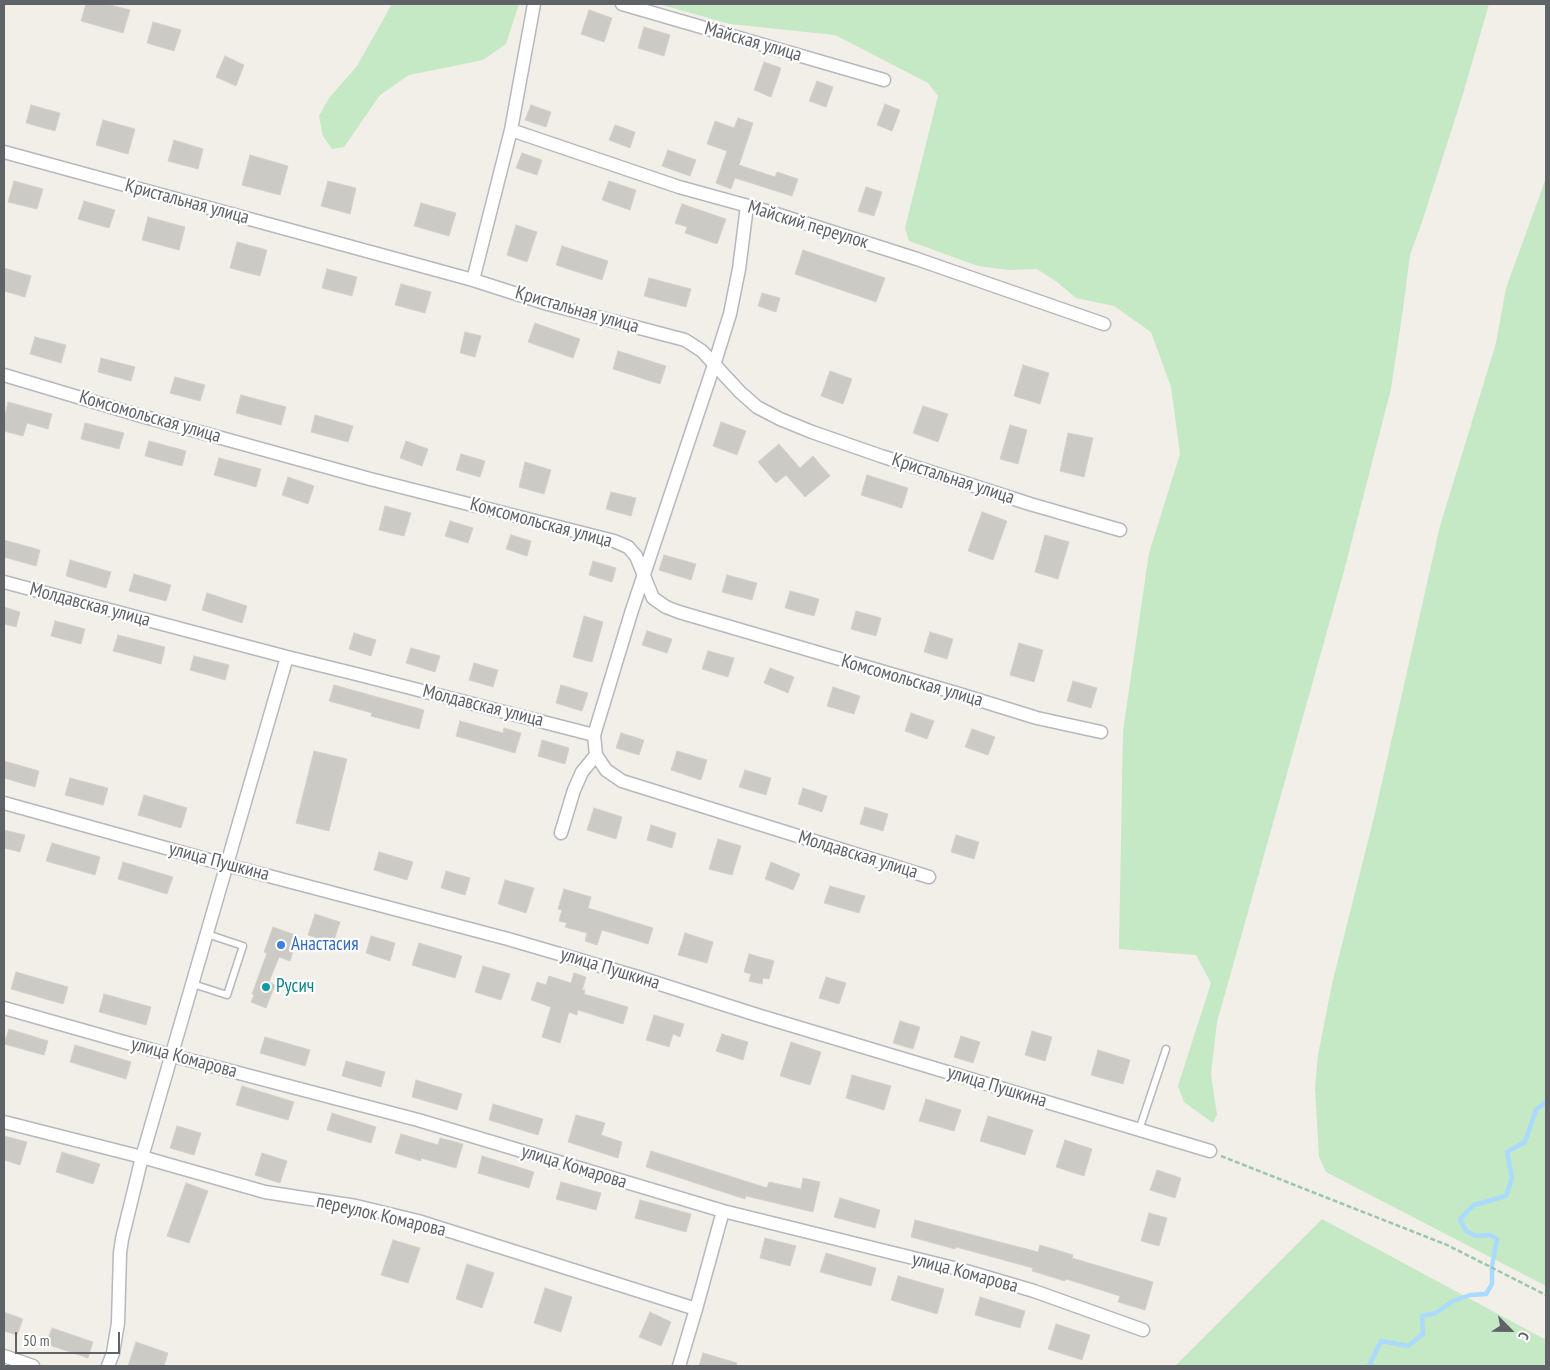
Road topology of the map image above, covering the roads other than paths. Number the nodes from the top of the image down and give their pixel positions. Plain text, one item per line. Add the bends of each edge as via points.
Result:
1 (534, 4) edge
2 (622, 4) edge
3 (884, 80) dead end
4 (510, 130) junction
5 (4, 152) edge
6 (747, 206) junction
7 (473, 280) junction
8 (1104, 324) dead end
9 (714, 365) junction
10 (4, 375) edge
11 (1120, 530) dead end
12 (644, 577) junction
13 (4, 582) edge
14 (654, 598) junction
15 (632, 610) junction
16 (287, 658) junction
17 (1101, 732) dead end
18 (594, 735) junction
19 (596, 755) junction
20 (4, 803) edge
21 (561, 833) dead end
22 (227, 865) junction
23 (929, 877) dead end
24 (207, 934) junction
25 (193, 984) junction
26 (4, 1008) edge
27 (1166, 1049) dead end
28 (170, 1055) junction
29 (4, 1122) edge
30 (1139, 1130) junction
31 (1210, 1151) road end
32 (142, 1157) junction
33 (723, 1211) junction
34 (696, 1309) junction
35 (1143, 1330) dead end
36 (4, 1356) edge
37 (32, 1366) edge
38 (108, 1366) edge
39 (679, 1366) edge

1 - 4 street
2 - 3 street, Майская улица
4 - 6 street, Майский переулок via 679,187
4 - 7 street
5 - 7 street, Кристальная улица
6 - 8 street, Майский переулок
6 - 9 street via 730,314
7 - 9 street, Кристальная улица via 548,304 685,340 702,350
9 - 11 street, Кристальная улица via 757,407 788,422 881,456
9 - 12 street
10 - 12 street, Комсомольская улица via 370,479 614,541 628,547 636,556
12 - 14 street, Комсомольская улица
12 - 15 street
13 - 16 street, Молдавская улица
14 - 15 street
14 - 17 street, Комсомольская улица via 679,612 1037,718
15 - 18 street
16 - 18 street, Молдавская улица
16 - 22 street
18 - 19 street
19 - 21 street via 582,772
19 - 23 street, Молдавская улица via 606,770 622,781
20 - 22 street, улица Пушкина
22 - 24 street
22 - 30 street, улица Пушкина via 620,971
24 - 25 street
24 - 25 lane via 243,946 227,995
25 - 28 street
26 - 28 street, улица Комарова
27 - 30 lane
28 - 32 street
28 - 33 street, улица Комарова via 418,1120
29 - 32 street, переулок Комарова
30 - 31 street, улица Пушкина
32 - 34 street, переулок Комарова via 265,1192 356,1206 418,1221
32 - 38 street via 122,1239 118,1323
33 - 34 street
33 - 35 street, улица Комарова via 966,1271 1034,1291
34 - 39 street
36 - 37 street

